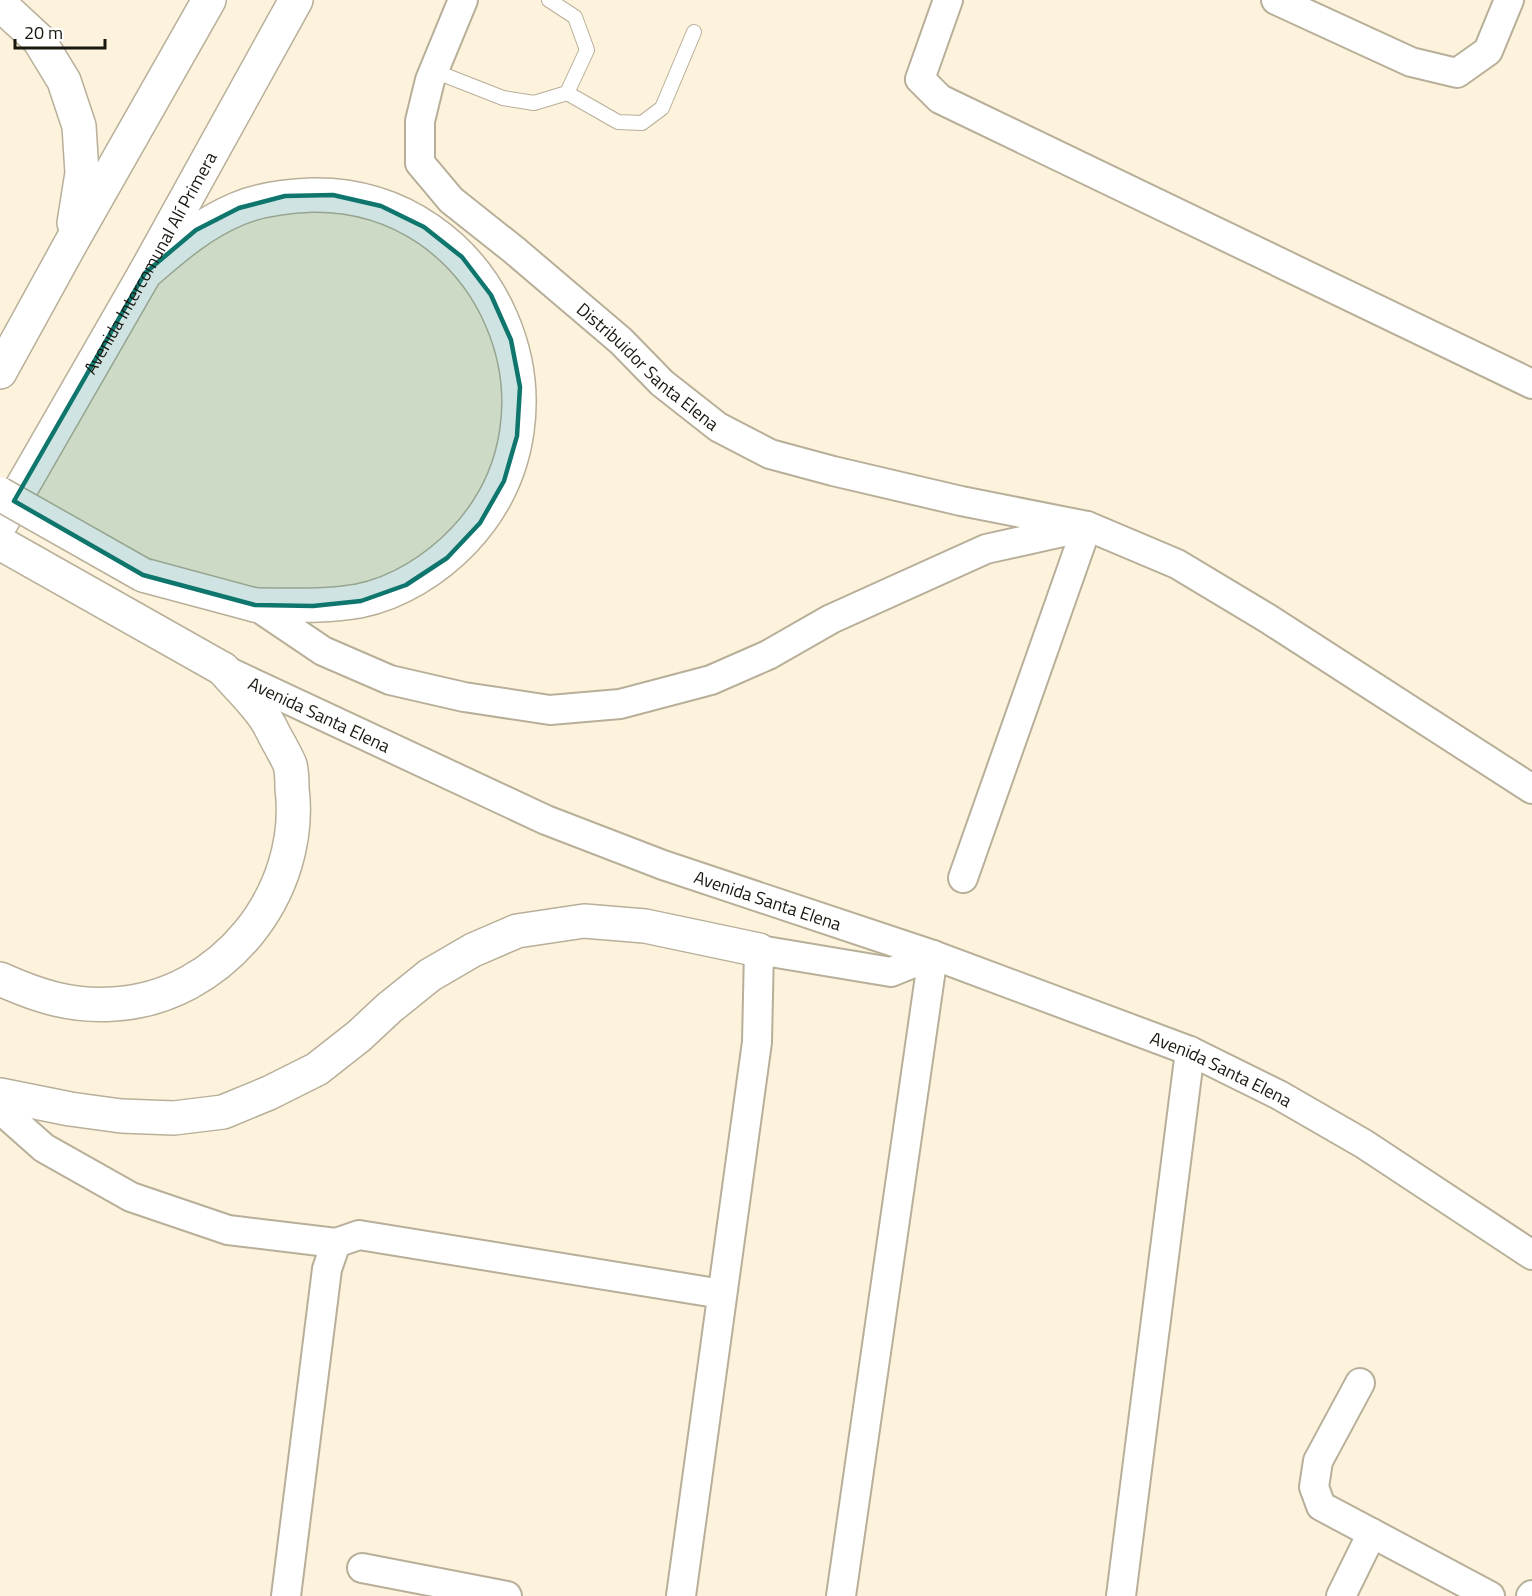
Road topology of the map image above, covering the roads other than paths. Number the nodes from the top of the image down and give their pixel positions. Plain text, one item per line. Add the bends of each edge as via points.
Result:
1 (209, 0) edge
2 (296, 0) edge
3 (463, 0) edge
4 (549, 0) edge
5 (948, 0) edge
6 (1276, 0) edge
7 (1509, 0) edge
8 (0, 3) edge
9 (694, 32) dead end
10 (434, 71) junction
11 (567, 93) junction
12 (71, 243) junction
13 (145, 273) junction
14 (0, 372) edge
15 (1532, 384) edge
16 (0, 494) edge
17 (0, 525) edge
18 (1087, 526) junction
19 (0, 543) edge
20 (255, 605) junction
21 (223, 669) junction
22 (1532, 789) edge
23 (963, 878) dead end
24 (759, 950) junction
25 (933, 955) junction
26 (0, 979) edge
27 (1190, 1050) junction
28 (0, 1095) edge
29 (0, 1109) edge
30 (336, 1243) junction
31 (1532, 1255) edge
32 (722, 1294) junction
33 (1360, 1383) dead end
34 (1372, 1533) junction
35 (362, 1568) dead end
36 (286, 1596) edge
37 (507, 1596) edge
38 (681, 1596) edge
39 (841, 1596) edge
40 (1121, 1596) edge
41 (1341, 1596) edge
42 (1490, 1596) edge

1 - 12 main road
2 - 13 main road, Avenida Intercomunal Alí Primera
3 - 10 street, Distribuidor Santa Elena
4 - 11 lane via 575,16 587,50
5 - 15 street via 920,79 940,99
6 - 7 street via 1411,62 1457,73 1488,51
8 - 12 main road via 39,40 64,81 79,126 82,173
9 - 11 lane via 662,108 642,123 618,122
10 - 11 lane via 503,98 534,103
10 - 18 street, Distribuidor Santa Elena via 420,121 420,163 452,200 718,427 770,454 833,471
12 - 14 main road
13 - 17 main road, Avenida Intercomunal Alí Primera
13 - 20 main road via 195,230 239,208 285,196 333,195 381,206 424,227 462,257 491,296 511,340 520,387 517,436 504,482 480,524 447,558 406,585 361,601 313,606
16 - 20 main road, bridge via 143,574
18 - 20 street via 986,549 831,619 768,655 711,680 621,704 550,710 464,697 390,680 323,651
18 - 22 street, Distribuidor Santa Elena via 1177,564
18 - 23 street
19 - 21 main road, Avenida Santa Elena
21 - 25 street, Avenida Santa Elena via 546,820 663,865
21 - 26 main road via 266,720 290,764 295,806 291,848 278,888 257,924 229,955 195,980 156,996 115,1004 72,1003 32,994
24 - 25 street via 891,972
24 - 28 main road via 645,926 584,921 517,931 430,975 317,1069 224,1112 174,1118 121,1116
24 - 32 street via 757,1042
25 - 27 street, Avenida Santa Elena
25 - 39 street
27 - 31 street, Avenida Santa Elena via 1364,1144
27 - 40 street
29 - 30 street via 44,1148 131,1197 228,1230
30 - 32 street via 359,1235
30 - 36 street via 327,1269
32 - 38 street
33 - 34 street via 1318,1461 1314,1487 1321,1506
34 - 41 street
34 - 42 street
35 - 37 street

